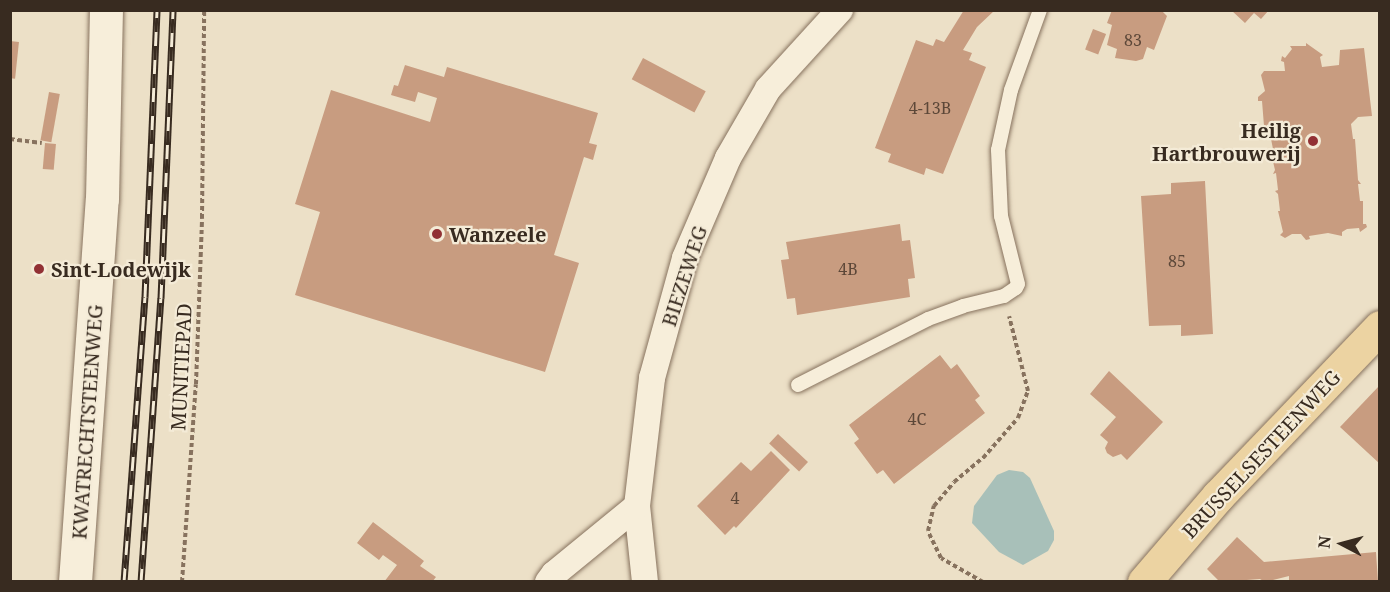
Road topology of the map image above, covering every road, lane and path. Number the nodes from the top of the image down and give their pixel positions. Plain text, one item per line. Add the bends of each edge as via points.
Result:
1 (106, 10) edge
2 (204, 10) edge
3 (840, 10) edge
4 (1040, 10) edge
5 (10, 139) edge
6 (42, 142) dead end
7 (1004, 296) junction
8 (1380, 327) edge
9 (798, 384) dead end
10 (637, 506) junction
11 (75, 582) edge
12 (182, 582) edge
13 (548, 582) edge
14 (645, 582) edge
15 (983, 582) edge
16 (1144, 582) edge

1 - 11 street, KWATRECHTSTEENWEG via 102,199
2 - 12 path, MUNITIEPAD via 196,384
3 - 10 street, BIEZEWEG via 768,89 728,158 685,258 652,378
4 - 7 lane via 1011,90 999,150 1001,216 1018,284
5 - 6 path
7 - 9 lane via 928,319
7 - 15 path via 1028,391 1018,418 934,506 928,531 941,558
8 - 16 main road, BRUSSELSESTEENWEG via 1218,496
10 - 13 street
10 - 14 street, BIEZEWEG

